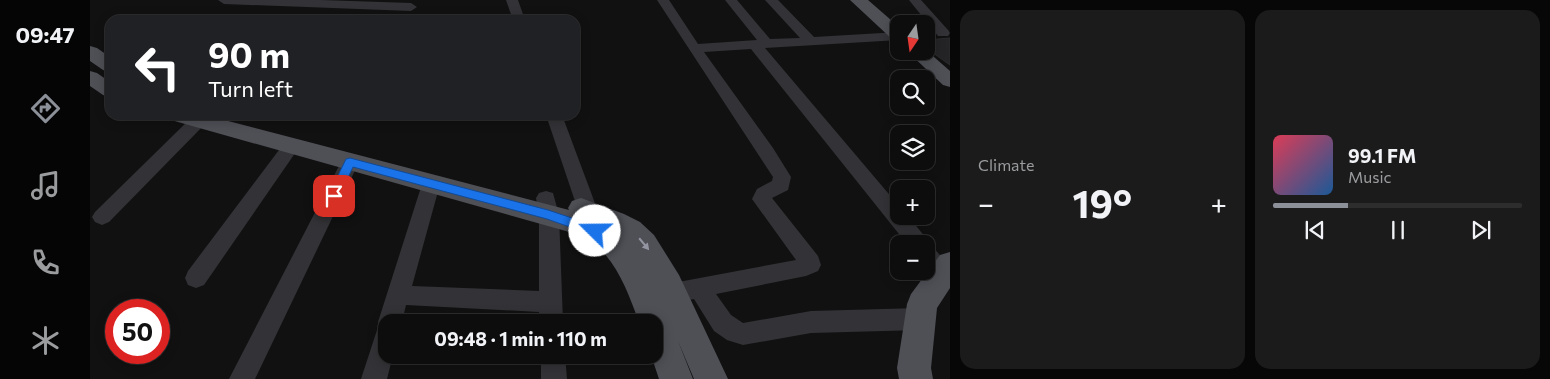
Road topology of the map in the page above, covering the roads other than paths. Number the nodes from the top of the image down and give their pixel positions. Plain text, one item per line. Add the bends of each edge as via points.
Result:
1 (224, 0) edge
2 (512, 0) edge
3 (663, 0) edge
4 (731, 0) edge
5 (771, 0) edge
6 (858, 0) edge
7 (915, 0) edge
8 (412, 3) edge
9 (404, 15) edge
10 (517, 15) edge
11 (890, 28) edge
12 (947, 33) edge
13 (890, 37) edge
14 (810, 41) junction
15 (761, 44) junction
16 (694, 48) junction
17 (926, 60) edge
18 (90, 77) edge
19 (950, 81) edge
20 (105, 88) edge
21 (187, 120) edge
22 (196, 120) edge
23 (251, 120) edge
24 (556, 120) edge
25 (291, 146) junction
26 (350, 162) junction
27 (431, 184) junction
28 (547, 206) junction
29 (102, 217) dead end
30 (592, 221) junction
31 (912, 235) edge
32 (943, 266) edge
33 (196, 278) dead end
34 (700, 288) junction
35 (673, 293) junction
36 (398, 295) junction
37 (550, 312) edge
38 (392, 314) edge
39 (920, 319) junction
40 (378, 364) edge
41 (553, 364) edge
42 (242, 379) edge
43 (374, 379) edge
44 (554, 379) edge
45 (676, 379) edge
46 (711, 379) edge
47 (916, 379) edge

1 - 8 street
2 - 10 street
3 - 16 street
4 - 15 street
5 - 14 street
6 - 11 main road
7 - 12 street
8 - 9 street
13 - 14 street
14 - 15 street
15 - 16 street
15 - 31 street
16 - 34 street via 782,178 781,185 764,194 762,199 810,262 806,267
17 - 19 main road
18 - 20 main road
21 - 29 street
22 - 25 main road
23 - 28 main road
24 - 30 street
25 - 26 main road
25 - 33 street
26 - 27 main road
26 - 42 street
27 - 28 main road
27 - 36 street
28 - 30 main road
28 - 37 street
30 -> 35 main road via 615,221 644,242
30 - 45 main road via 617,247 635,274
32 - 39 main road via 922,304
34 - 35 street
34 - 39 street via 724,326 733,333 811,322
35 - 46 main road
36 - 37 street
36 - 38 street
39 - 47 main road via 914,368
40 - 43 street
41 - 44 street

